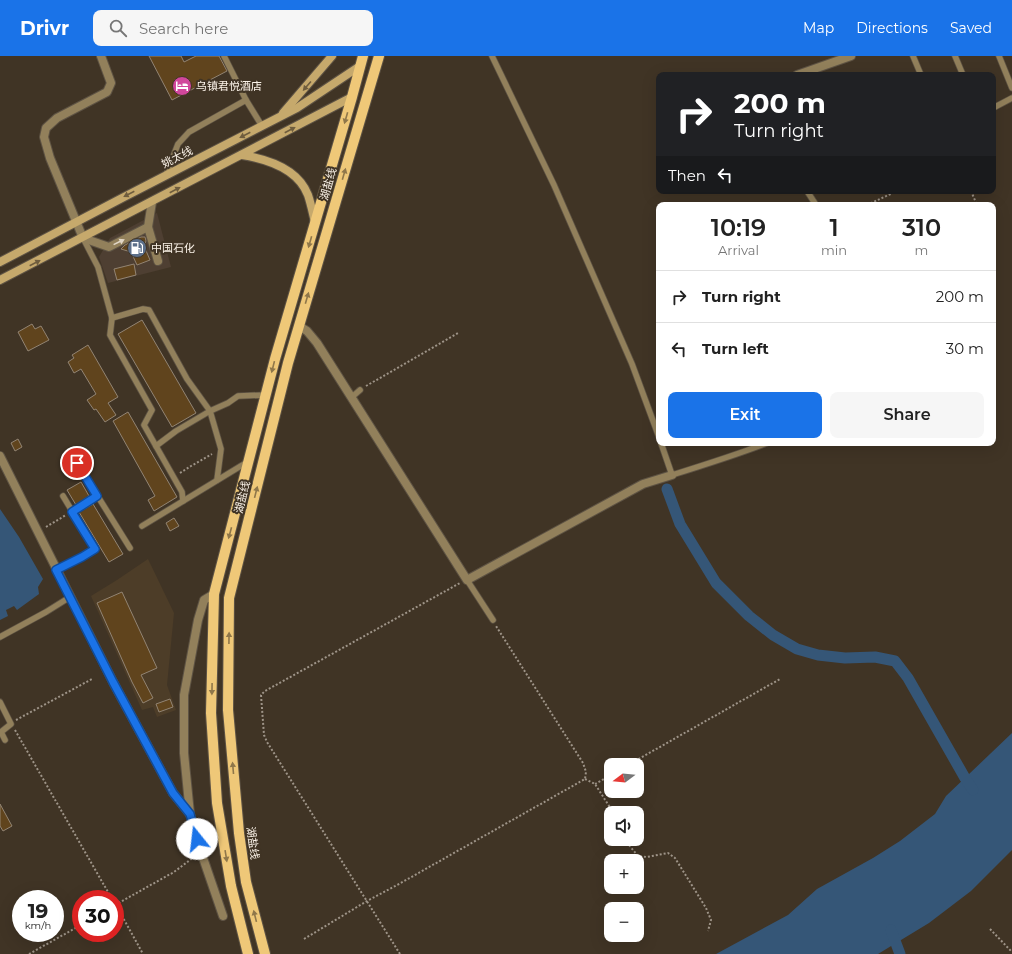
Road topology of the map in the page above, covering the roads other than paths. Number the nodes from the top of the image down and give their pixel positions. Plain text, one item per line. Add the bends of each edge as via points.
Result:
1 (101, 56) edge
2 (224, 56) edge
3 (332, 56) edge
4 (363, 56) edge
5 (378, 56) edge
6 (492, 56) edge
7 (851, 56) edge
8 (913, 56) edge
9 (955, 56) edge
10 (999, 56) edge
11 (360, 66) junction
12 (806, 72) edge
13 (920, 72) edge
14 (962, 72) edge
15 (371, 82) junction
16 (1012, 88) edge
17 (352, 97) junction
18 (1012, 98) edge
19 (246, 100) junction
20 (996, 106) edge
21 (280, 117) junction
22 (262, 126) junction
23 (242, 155) junction
24 (166, 175) junction
25 (152, 202) junction
26 (76, 222) junction
27 (315, 224) junction
28 (148, 228) junction
29 (83, 238) junction
30 (158, 261) dead end
31 (0, 262) edge
32 (0, 280) edge
33 (112, 318) junction
34 (299, 326) junction
35 (360, 390) road end
36 (266, 395) junction
37 (352, 397) junction
38 (210, 411) junction
39 (656, 429) edge
40 (156, 446) junction
41 (662, 446) edge
42 (759, 446) edge
43 (0, 456) edge
44 (249, 461) junction
45 (77, 463) dead end
46 (672, 475) junction
47 (217, 480) junction
48 (63, 496) dead end
49 (97, 496) junction
50 (183, 501) junction
51 (72, 512) junction
52 (142, 526) dead end
53 (130, 548) dead end
54 (56, 570) junction
55 (467, 580) junction
56 (214, 594) junction
57 (70, 597) junction
58 (492, 620) road end
59 (0, 637) edge
60 (0, 702) edge
61 (5, 740) dead end
62 (190, 814) junction
63 (223, 916) dead end
64 (248, 954) edge
65 (265, 954) edge

1 - 26 street via 111,83 107,92 57,118 46,128 44,137
2 - 19 lane
3 -> 21 main road
4 - 11 main road, 湖盐线
5 - 11 main road
5 - 15 main road, 湖盐线
6 - 39 lane via 554,185 632,364
7 - 12 street
8 - 13 lane
9 - 14 lane
10 - 16 lane
11 - 17 main road, 湖盐线
11 - 21 main road, 姚太线
15 - 17 main road
34 -> 15 main road, 湖盐线
23 -> 17 main road
17 -> 27 main road, 湖盐线
18 - 20 lane
19 - 22 lane
19 - 24 lane via 189,132 178,144
21 - 22 main road, 姚太线
22 -> 24 main road, 姚太线
25 -> 23 main road
23 - 27 main road via 273,163 290,172 301,182 308,195
24 -> 26 main road, 姚太线
25 - 28 street
25 - 29 main road
26 - 29 street
26 - 31 main road, 姚太线
27 -> 36 main road, 湖盐线
29 -> 28 street via 109,247
28 - 30 street
32 -> 29 main road
29 - 33 lane via 98,267
33 - 38 lane via 143,309 149,310 187,379
33 - 40 lane via 110,336 152,410 144,425
34 - 37 street via 317,343
65 -> 34 main road, 湖盐线 via 246,882 236,807 228,710 230,598
35 - 37 lane
36 - 38 lane via 238,396
36 - 44 main road, 湖盐线
37 - 55 street
38 - 40 lane
38 - 47 lane via 221,450
40 - 50 lane via 182,492
41 - 46 lane
42 - 46 lane
43 - 54 street
44 - 47 lane
44 -> 56 main road, 湖盐线
45 - 49 lane
46 - 55 street via 643,484
47 - 50 lane
48 - 51 lane
49 - 51 lane
49 - 53 lane
50 - 52 lane
51 - 54 lane via 95,549
54 - 57 street
55 - 58 lane
56 - 62 street via 204,600 202,606 184,695 184,753
56 -> 64 main road, 湖盐线 via 211,713 217,803 231,886
57 - 59 lane
57 - 62 street via 173,793
60 - 61 lane via 11,724 1,732
62 - 63 street

